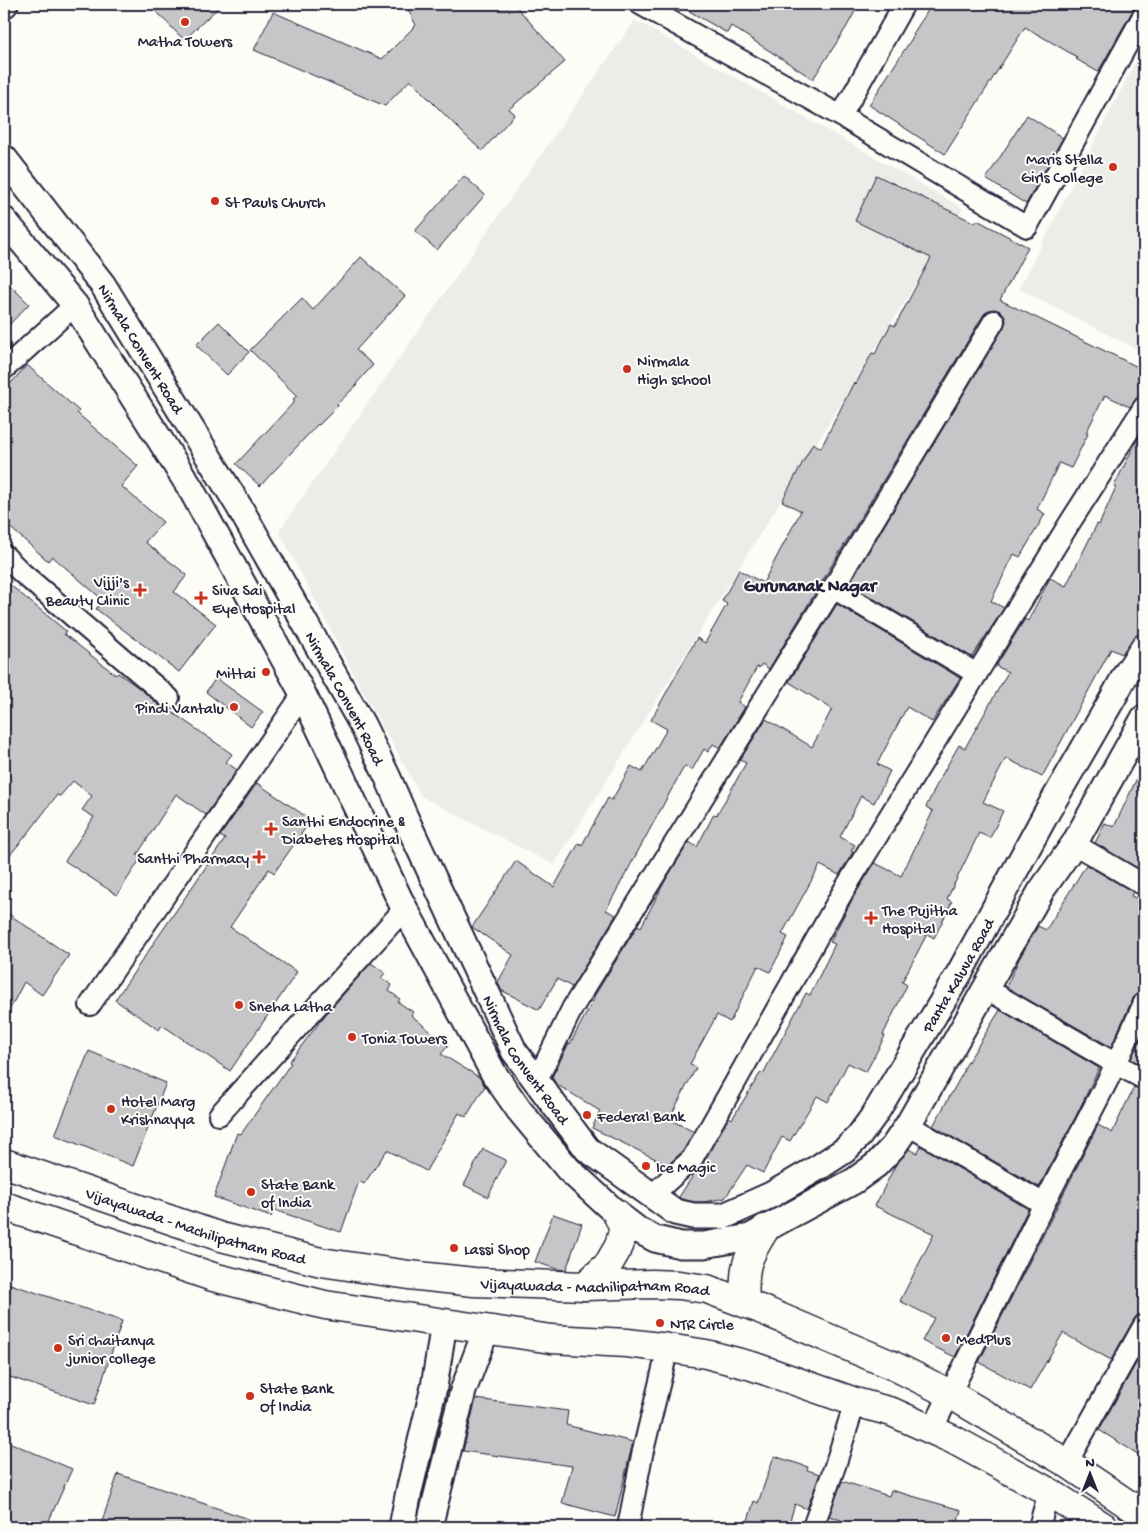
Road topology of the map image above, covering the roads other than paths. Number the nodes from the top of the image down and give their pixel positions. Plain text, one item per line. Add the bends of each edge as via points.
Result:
1 (640, 4) edge
2 (904, 4) edge
3 (1144, 14) edge
4 (841, 116) junction
5 (4, 158) edge
6 (4, 220) edge
7 (75, 305) junction
8 (994, 321) dead end
9 (4, 369) edge
10 (1144, 407) edge
11 (4, 555) edge
12 (833, 588) junction
13 (1144, 647) edge
14 (977, 674) junction
15 (303, 694) junction
16 (168, 698) dead end
17 (1144, 718) edge
18 (1074, 844) junction
19 (1144, 885) edge
20 (404, 908) junction
21 (985, 988) junction
22 (1144, 1003) edge
23 (90, 1005) dead end
24 (1116, 1064) junction
25 (1144, 1079) edge
26 (537, 1080) junction
27 (219, 1115) dead end
28 (908, 1126) junction
29 (4, 1163) edge
30 (98, 1195) junction
31 (652, 1196) junction
32 (1044, 1204) junction
33 (4, 1206) edge
34 (617, 1214) junction
35 (693, 1216) joint
36 (765, 1229) junction
37 (82, 1233) junction
38 (690, 1245) joint
39 (585, 1286) junction
40 (746, 1303) junction
41 (444, 1323) junction
42 (1144, 1325) edge
43 (486, 1330) junction
44 (668, 1348) junction
45 (950, 1394) junction
46 (855, 1402) junction
47 (932, 1430) junction
48 (1067, 1463) junction
49 (1049, 1492) junction
50 (1144, 1515) edge
51 (402, 1527) edge
52 (429, 1527) edge
53 (628, 1527) edge
54 (812, 1527) edge
55 (1039, 1527) edge
56 (1104, 1527) edge

1 - 4 street
2 - 4 street
3 - 4 street via 1027,227
5 - 26 street, Nirmala Convent Road via 103,285 240,508 363,726 514,1051
6 - 7 street, Nirmala Convent Road
7 - 9 street
7 - 15 street, Nirmala Convent Road via 191,489
8 - 12 street
10 - 14 street
11 - 16 street
12 - 14 street
12 - 26 street via 573,1006
13 - 35 street, Panta Kaluva Road via 1047,812 960,972 859,1136 845,1150 771,1195 724,1216
14 - 31 street via 844,890 692,1159
15 - 20 street, Nirmala Convent Road
15 - 23 street
17 - 18 street, Panta Kaluva Road
18 - 19 street
18 - 21 street, Panta Kaluva Road via 1041,890
20 - 27 street
20 - 34 street, Nirmala Convent Road via 494,1074 519,1110 568,1169
21 - 24 street
21 - 28 street, Panta Kaluva Road
22 - 24 street
24 - 25 street
24 - 32 street
26 - 31 street, Nirmala Convent Road via 587,1149
28 - 32 street
28 - 36 street, Panta Kaluva Road via 876,1165 854,1181
29 - 30 highway, Vijayawada - Machilipatnam Road
30 - 37 highway
30 - 39 highway, Vijayawada - Machilipatnam Road via 221,1237 321,1262 474,1282
31 - 35 street, Nirmala Convent Road via 675,1212
32 - 45 street
33 - 37 highway
34 - 38 street, Nirmala Convent Road via 655,1239
34 - 39 highway via 624,1227 618,1246 608,1266
36 - 38 street, Panta Kaluva Road via 750,1237
36 - 40 highway via 750,1252 746,1267
37 - 41 highway via 213,1277 325,1305
39 - 40 highway, Vijayawada - Machilipatnam Road via 679,1285 707,1289
40 - 45 highway, Vijayawada - Machilipatnam Road via 894,1366
41 - 43 highway
41 - 51 street via 434,1387
42 - 48 street
43 - 44 highway via 551,1339
43 - 52 street via 463,1391
44 - 46 highway via 752,1366
44 - 53 street
45 - 47 street
45 - 48 highway, Vijayawada - Machilipatnam Road
46 - 47 highway via 892,1412
46 - 54 street
47 - 49 highway
48 - 50 highway, Vijayawada - Machilipatnam Road
49 - 55 street
49 - 56 highway

